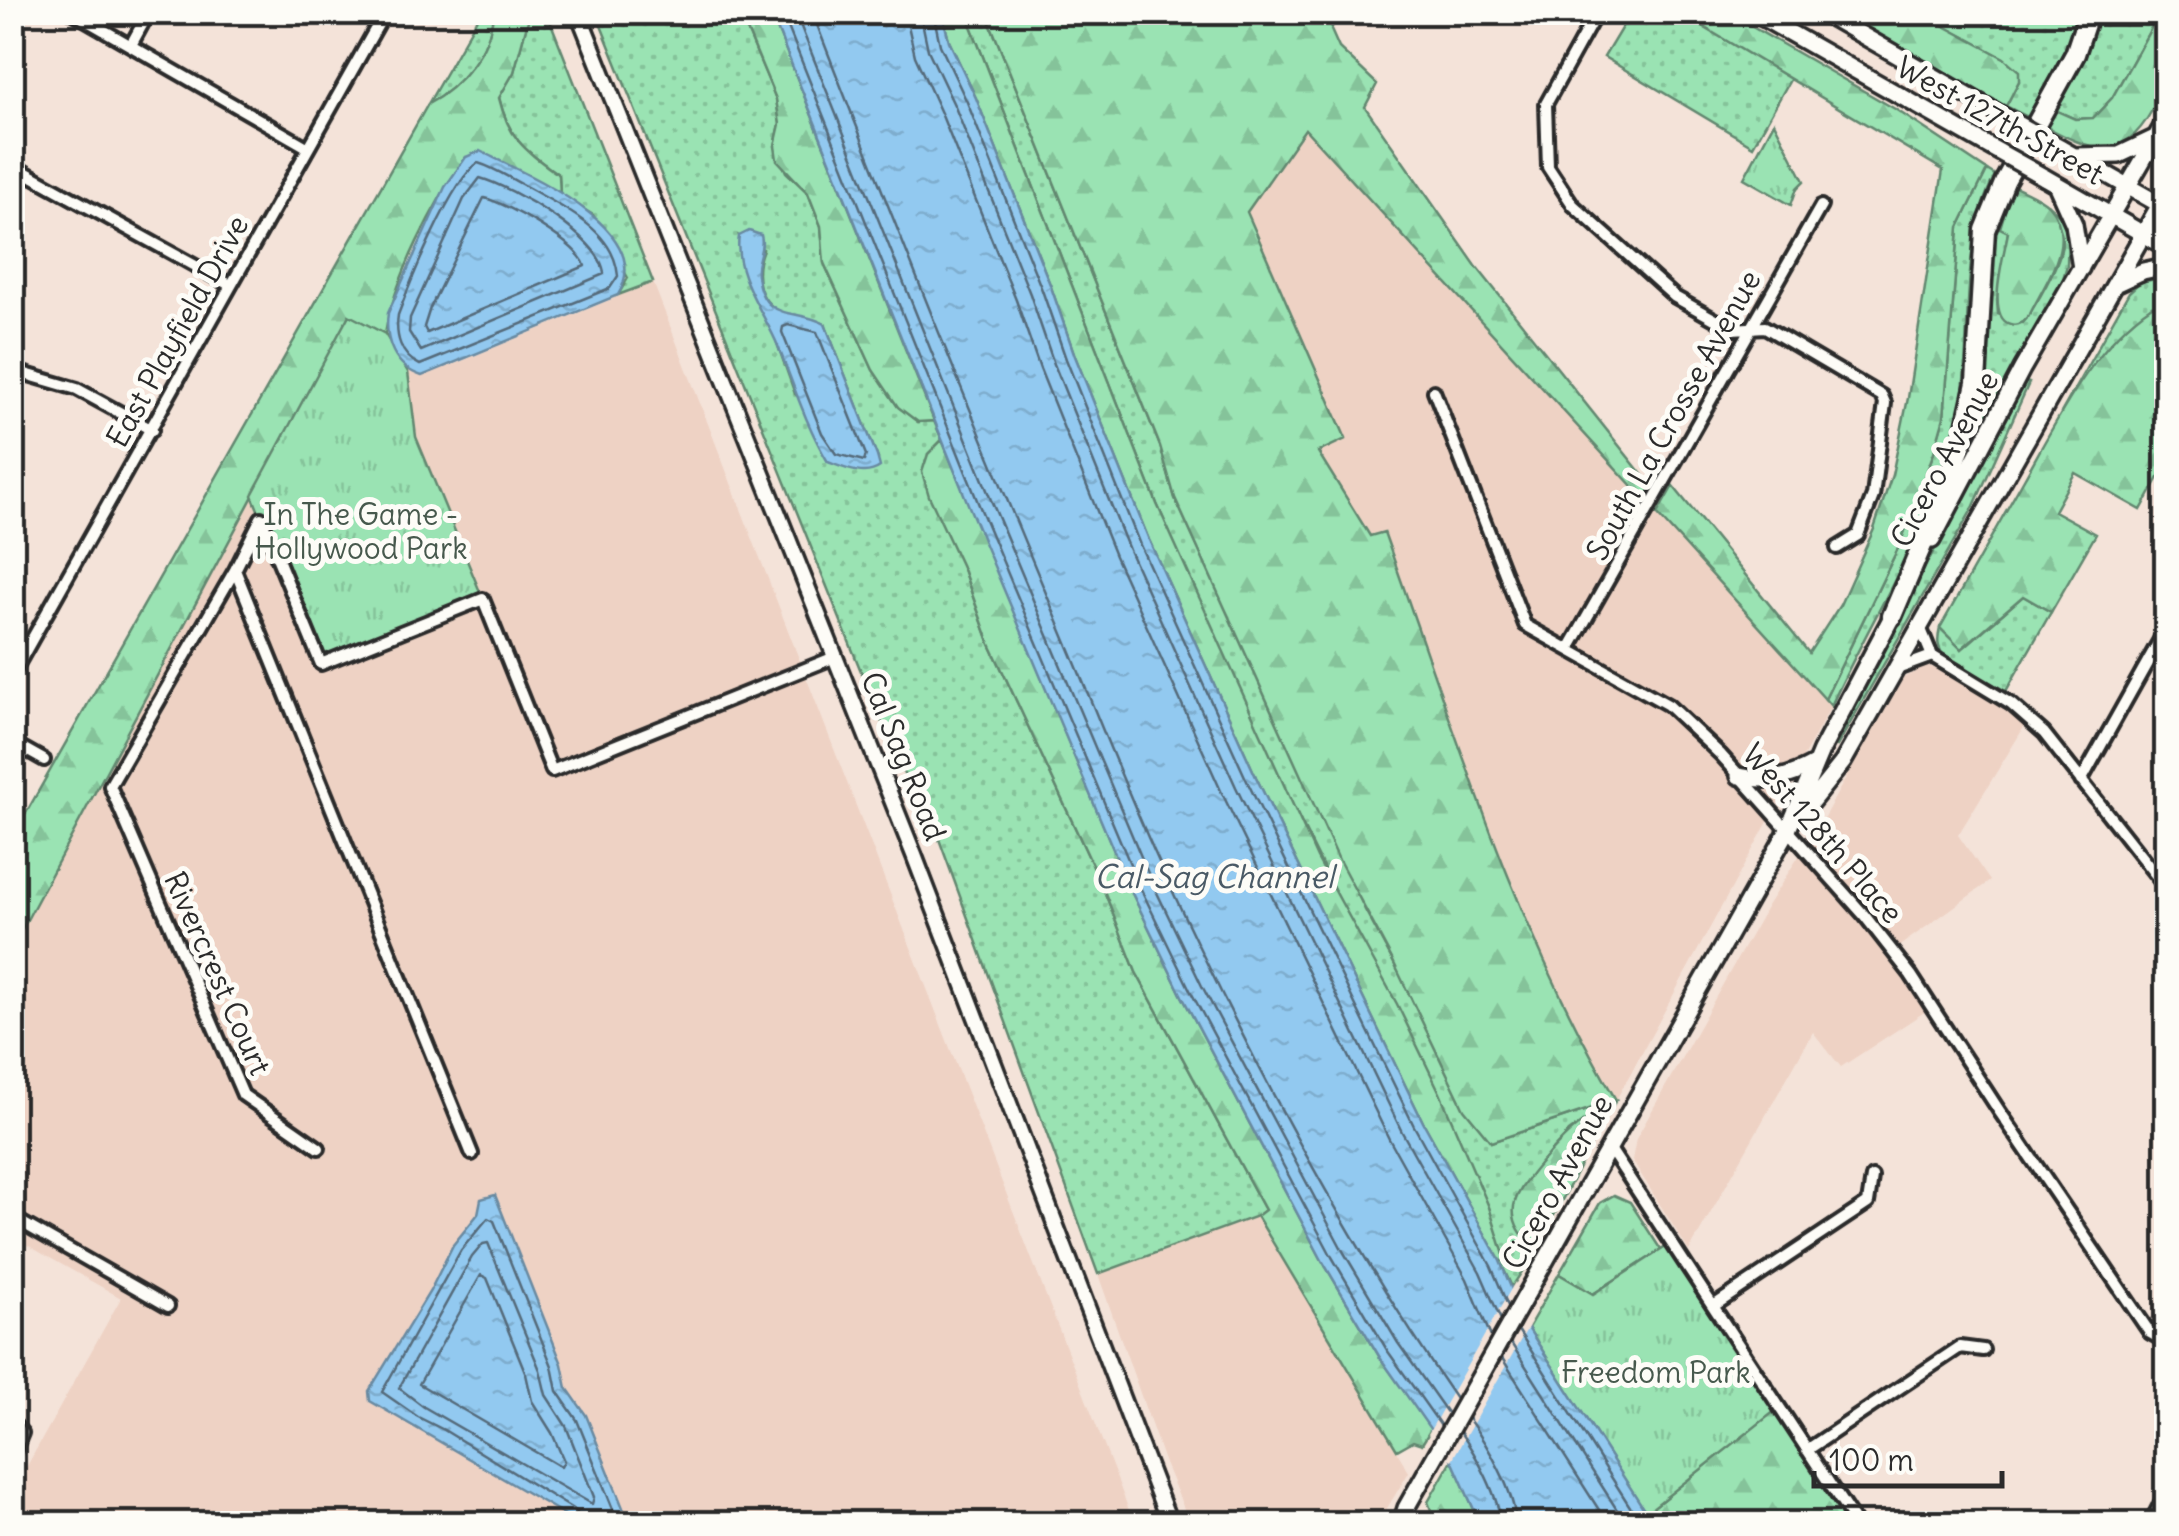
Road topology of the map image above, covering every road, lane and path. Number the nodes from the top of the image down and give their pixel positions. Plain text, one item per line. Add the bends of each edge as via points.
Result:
1 (72, 12) edge
2 (150, 12) edge
3 (386, 12) edge
4 (578, 12) edge
5 (1597, 12) edge
6 (1754, 12) edge
7 (1822, 12) edge
8 (2089, 12) edge
9 (131, 45) junction
10 (2166, 120) edge
11 (2157, 137) junction
12 (307, 147) junction
13 (2067, 152) junction
14 (12, 165) edge
15 (2050, 180) junction
16 (2128, 186) junction
17 (2165, 202) edge
18 (1821, 206) dead end
19 (2112, 215) junction
20 (2143, 234) junction
21 (2166, 247) edge
22 (2166, 266) edge
23 (2081, 268) junction
24 (2115, 284) junction
25 (230, 286) junction
26 (1747, 331) junction
27 (12, 370) edge
28 (1434, 391) dead end
29 (152, 430) junction
30 (1837, 548) dead end
31 (235, 570) junction
32 (1892, 616) junction
33 (1920, 627) junction
34 (2166, 630) edge
35 (1569, 649) junction
36 (1932, 656) junction
37 (835, 658) junction
38 (1897, 669) junction
39 (12, 675) edge
40 (12, 742) edge
41 (44, 760) dead end
42 (1816, 763) junction
43 (1739, 776) junction
44 (2081, 782) junction
45 (1787, 832) junction
46 (2166, 888) edge
47 (1608, 1146) junction
48 (319, 1148) dead end
49 (472, 1154) dead end
50 (1872, 1177) dead end
51 (12, 1217) edge
52 (1715, 1305) junction
53 (168, 1306) dead end
54 (2166, 1342) edge
55 (1983, 1350) dead end
56 (12, 1422) edge
57 (1807, 1450) junction
58 (12, 1457) edge
59 (2166, 1494) edge
60 (1404, 1516) edge
61 (1170, 1524) edge
62 (1393, 1524) edge
63 (1856, 1524) edge
64 (2150, 1524) edge

1 - 9 street
2 - 9 street
3 - 12 street, East Playfield Drive
4 - 37 main road, Cal Sag Road
5 - 26 street via 1546,104 1548,167 1573,205 1658,284 1732,330
6 - 15 main road, West 127th Street, bridge
7 - 13 main road, West 127th Street, bridge
8 - 32 highway via 2075,54 1985,230 1976,383 1964,436
9 - 12 street
10 - 11 main road, Cicero Avenue
11 - 13 main road via 2119,155
11 - 16 main road, Cicero Avenue
12 - 25 street, East Playfield Drive
13 - 16 main road, West 127th Street
14 - 25 street
15 - 19 main road, West 127th Street
15 - 23 main road via 2074,224
16 - 17 main road, West 127th Street
16 - 19 main road, Cicero Avenue
17 - 20 main road, Cicero Avenue
18 - 26 street, South La Crosse Avenue
19 - 20 main road, West 127th Street
19 - 23 main road, Cicero Avenue
20 - 21 main road, West 127th Street
20 - 24 main road, Cicero Avenue
22 - 24 main road
23 - 32 main road, Cicero Avenue
24 - 33 main road, Cicero Avenue
25 - 29 street, East Playfield Drive
26 - 30 street via 1765,328 1876,390 1885,402 1873,496 1858,535
26 - 35 street, South La Crosse Avenue
27 - 29 street via 77,389
28 - 35 street, West 128th Place via 1526,625
29 - 39 street, East Playfield Drive
31 - 37 street via 262,518 321,664 483,599 552,771
31 - 48 street, Rivercrest Court via 110,786 244,1095
31 - 49 street
32 - 42 main road, Cicero Avenue
33 - 36 street
33 - 38 main road, Cicero Avenue
34 - 44 street
35 - 43 street, West 128th Place via 1668,705
36 - 38 street
36 - 44 street via 2011,704 2044,733
37 - 61 main road, Cal Sag Road
38 - 45 main road, Cicero Avenue via 1843,762
40 - 41 street
42 - 43 main road via 1789,778
42 - 45 main road, Cicero Avenue
43 - 45 street, West 128th Place
44 - 46 street
45 - 47 main road, Cicero Avenue
45 - 54 street, West 128th Place via 1912,975 2150,1332
47 - 52 street
47 - 60 main road, Cicero Avenue
50 - 52 street via 1868,1202
51 - 53 street
52 - 57 street
55 - 57 street via 1960,1347
56 - 58 street via 22,1434
57 - 63 street
59 - 64 street
60 - 62 main road, Cicero Avenue

